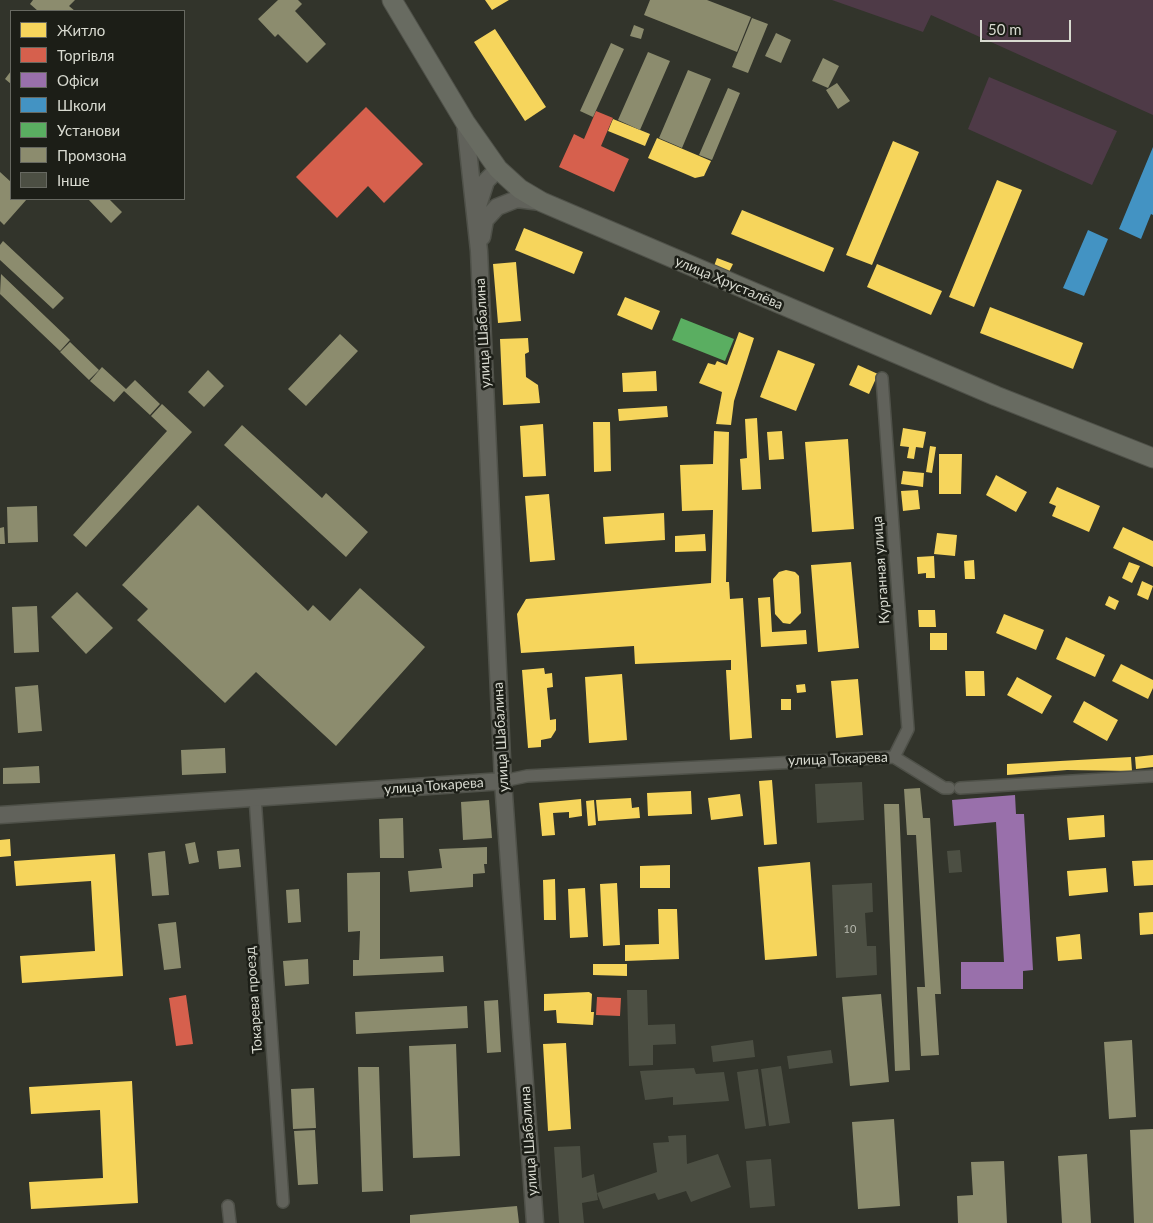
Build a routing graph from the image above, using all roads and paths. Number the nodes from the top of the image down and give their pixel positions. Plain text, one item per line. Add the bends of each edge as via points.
1 (392, 0) edge
2 (465, 122) junction
3 (498, 169) junction
4 (542, 202) junction
5 (476, 213) junction
6 (479, 251) junction
7 (882, 378) dead end
8 (1153, 458) edge
9 (894, 757) junction
10 (1153, 776) edge
11 (503, 781) junction
12 (255, 797) junction
13 (0, 815) edge
14 (283, 1202) dead end
15 (228, 1206) dead end
16 (230, 1223) edge
17 (535, 1223) edge

1 - 2 main road, улица Хрусталёва
2 - 3 main road, улица Хрусталёва
2 - 5 main road, улица Шабалина
3 - 4 main road, улица Хрусталёва via 520,189
3 - 5 main road, улица Шабалина via 486,181
4 - 6 main road, улица Шабалина via 517,199 497,206 485,220
4 - 8 main road, улица Хрусталёва via 996,396
5 - 6 main road, улица Шабалина
6 - 11 main road, улица Шабалина
7 - 9 street, Курганная улица via 908,729
9 - 10 street, улица Токарева via 944,788
9 - 11 street, улица Токарева via 527,776
11 - 12 main road, улица Токарева
11 - 17 main road, улица Шабалина
12 - 13 main road, улица Токарева
12 - 14 street, Токарева проезд
15 - 16 street

